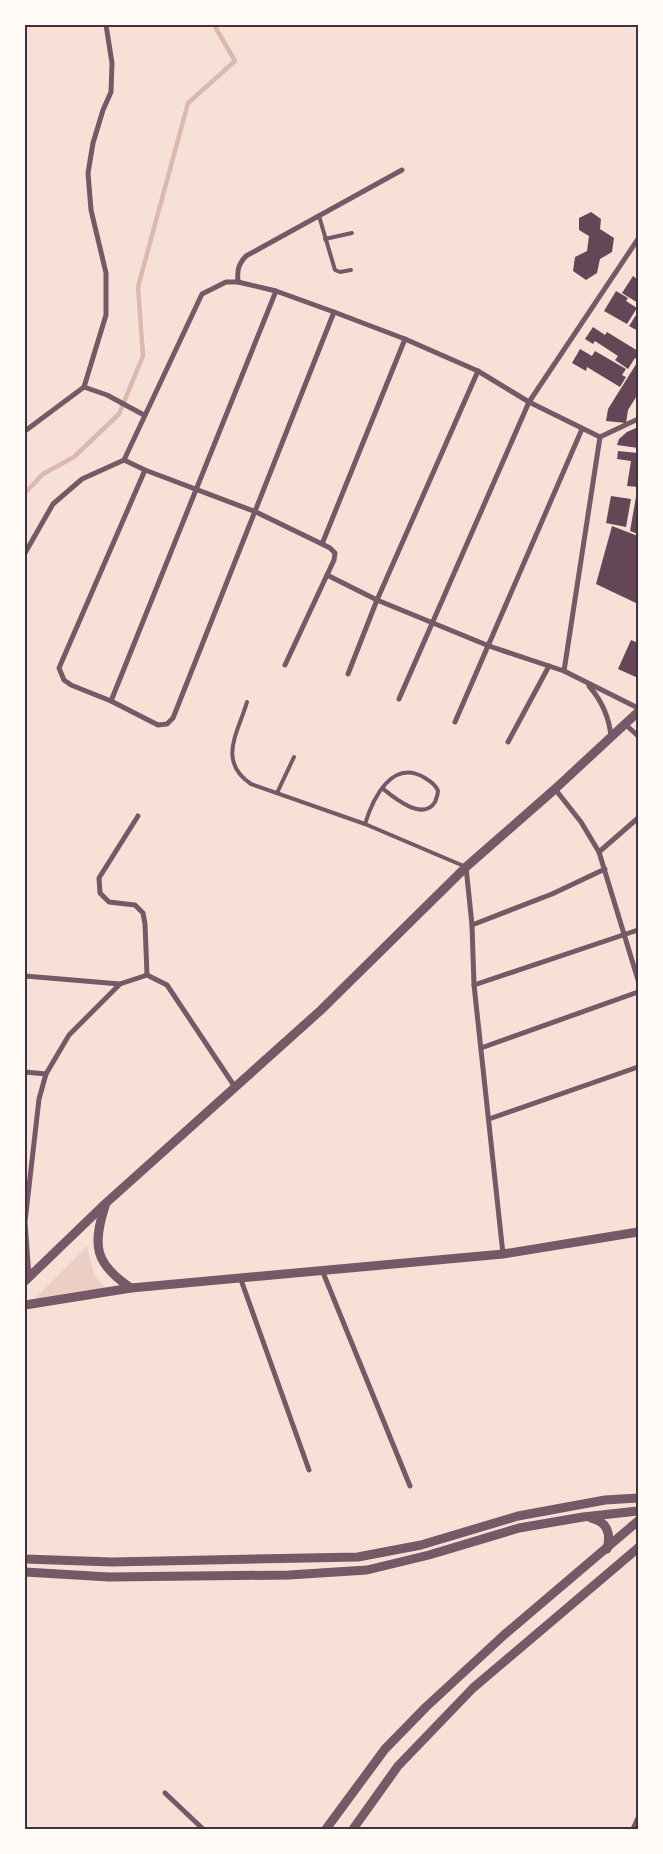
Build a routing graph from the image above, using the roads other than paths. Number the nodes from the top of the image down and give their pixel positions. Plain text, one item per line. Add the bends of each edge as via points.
1 (106, 25) edge
2 (402, 170) dead end
3 (319, 216) junction
4 (352, 233) dead end
5 (325, 239) junction
6 (638, 239) edge
7 (351, 270) dead end
8 (238, 282) junction
9 (276, 291) junction
10 (334, 312) junction
11 (405, 340) junction
12 (478, 371) junction
13 (84, 387) junction
14 (529, 402) junction
15 (144, 415) junction
16 (638, 419) edge
17 (582, 429) junction
18 (25, 431) edge
19 (600, 437) junction
20 (124, 460) junction
21 (145, 470) junction
22 (197, 490) junction
23 (256, 512) junction
24 (322, 544) junction
25 (25, 552) edge
26 (326, 575) junction
27 (377, 600) junction
28 (432, 623) junction
29 (489, 646) junction
30 (285, 665) dead end
31 (549, 666) junction
32 (564, 671) junction
33 (348, 674) dead end
34 (587, 684) junction
35 (399, 699) dead end
36 (111, 701) junction
37 (247, 702) dead end
38 (638, 708) edge
39 (638, 712) edge
40 (455, 722) dead end
41 (625, 724) junction
42 (638, 736) edge
43 (612, 737) junction
44 (508, 742) dead end
45 (294, 757) dead end
46 (382, 788) junction
47 (555, 789) junction
48 (277, 793) junction
49 (138, 816) dead end
50 (638, 818) edge
51 (365, 824) junction
52 (599, 852) junction
53 (466, 867) junction
54 (605, 869) junction
55 (472, 926) junction
56 (638, 930) edge
57 (623, 935) junction
58 (147, 975) junction
59 (25, 976) edge
60 (638, 980) edge
61 (120, 984) junction
62 (474, 985) junction
63 (638, 992) edge
64 (481, 1048) junction
65 (638, 1067) edge
66 (25, 1072) edge
67 (46, 1074) junction
68 (236, 1087) junction
69 (489, 1119) junction
70 (106, 1203) junction
71 (638, 1232) edge
72 (503, 1254) junction
73 (321, 1270) junction
74 (240, 1277) junction
75 (27, 1279) edge
76 (131, 1288) junction
77 (25, 1305) edge
78 (309, 1470) dead end
79 (410, 1486) dead end
80 (638, 1498) edge
81 (638, 1511) edge
82 (583, 1517) junction
83 (638, 1521) edge
84 (638, 1548) edge
85 (606, 1549) junction
86 (25, 1559) edge
87 (25, 1572) edge
88 (165, 1793) dead end
89 (638, 1818) edge
90 (203, 1829) edge
91 (326, 1829) edge
92 (353, 1829) edge
93 (633, 1829) edge

1 - 13 street via 112,63 111,92 93,143 88,173 92,210 106,273 106,315
2 - 3 street
3 - 5 lane
3 - 8 street via 246,256 239,264
4 - 5 lane
5 - 7 lane via 335,270
6 - 14 street
8 - 9 street
8 - 15 street via 226,282 202,294
9 - 10 street
9 - 22 street
10 - 11 street
10 - 23 street
11 - 12 street
11 - 24 street
12 - 14 street
12 - 27 street
13 - 15 street
13 - 18 street
14 - 17 street
14 - 28 street
15 - 20 street
16 - 19 street
17 - 19 street
17 - 29 street
19 - 32 street
20 - 21 street
20 - 25 street via 82,479 52,504
21 - 22 street
21 - 36 street via 59,668 64,680
22 - 23 street
22 - 36 street
23 - 24 street
23 - 36 street via 173,718 167,724 158,725
24 - 26 street via 335,553
26 - 27 street
26 - 30 street
27 - 28 street
27 - 33 street
28 - 29 street
28 - 35 street
29 - 31 street
29 - 40 street
31 - 32 street
31 - 44 street
32 - 34 street
34 - 38 street
34 - 43 street via 599,698 610,722
37 - 48 lane via 231,750 235,768 251,784
39 - 41 street
41 - 42 street
41 - 43 street
43 - 47 street
45 - 48 lane
46 - 46 lane via 405,772 419,774 433,783 438,792 432,806 422,810 401,803
46 - 51 lane
47 - 52 street
47 - 53 street
48 - 51 lane
49 - 58 street via 99,878 100,894 109,902 135,905 142,913
50 - 52 street
51 - 53 lane
52 - 54 street
53 - 55 street
53 - 68 street via 321,1010
54 - 55 street
54 - 57 street
55 - 62 street
56 - 57 street
57 - 60 street
57 - 62 street
58 - 61 street
58 - 68 street via 167,986
59 - 61 street
61 - 67 street via 69,1035
62 - 64 street
63 - 64 street
64 - 69 street
65 - 69 street
66 - 67 street
67 - 75 street via 39,1099 25,1222
68 - 70 street
69 - 72 street
70 - 75 street
70 - 76 street via 98,1228 98,1244 109,1272
71 - 72 street
72 - 73 street
73 - 74 street
73 - 79 street
74 - 76 street
74 - 78 street
76 - 77 street
80 - 86 street via 605,1500 518,1516 421,1545 358,1557 112,1562
81 - 82 street
82 - 85 street via 601,1521 608,1530 610,1538
82 - 87 street via 519,1528 367,1570 289,1575 110,1577
83 - 85 street
84 - 92 street via 473,1688 398,1766
85 - 91 street via 504,1635 412,1721 385,1748
88 - 90 street
89 - 93 street

